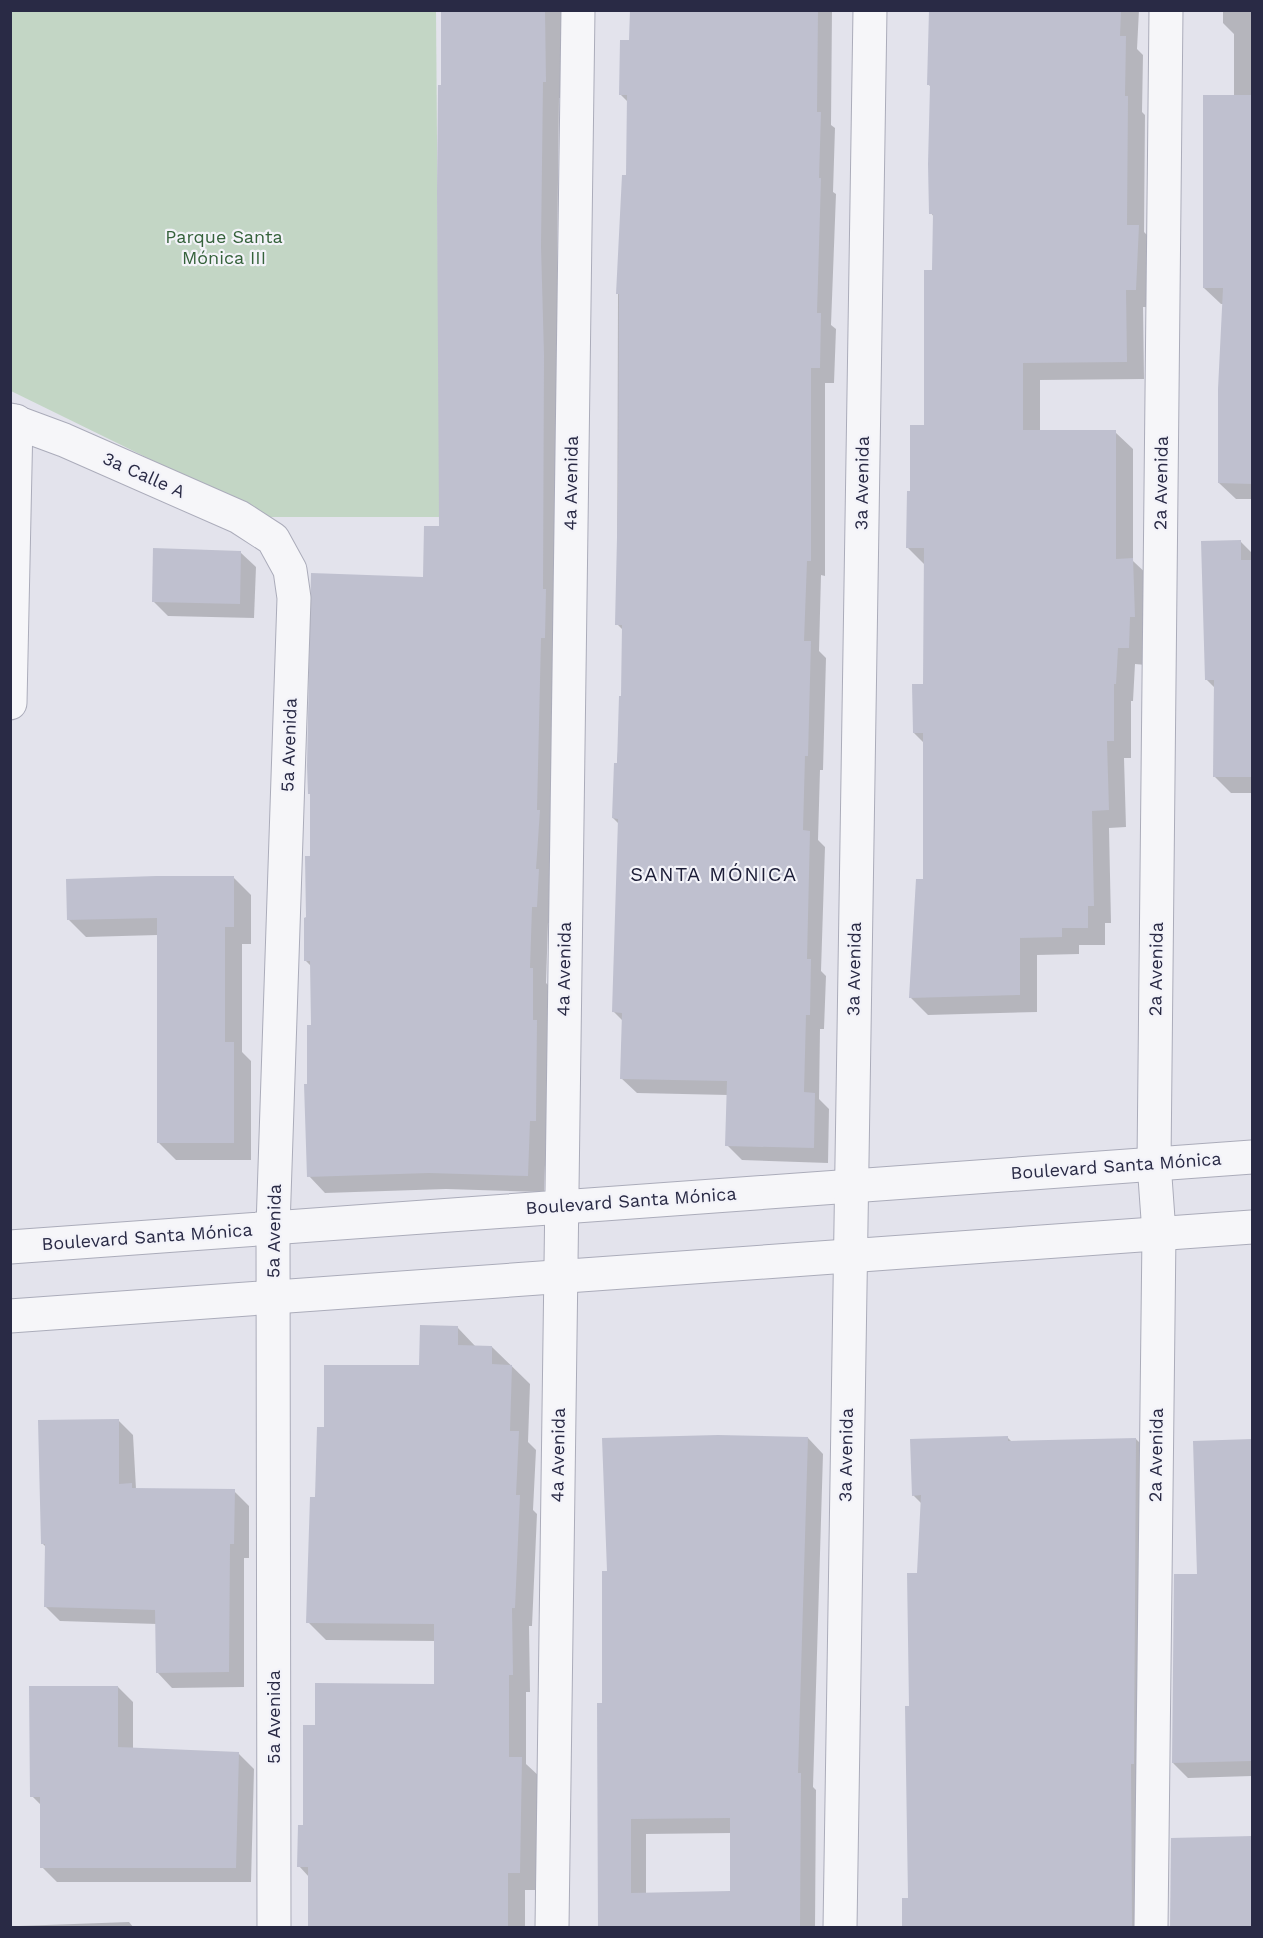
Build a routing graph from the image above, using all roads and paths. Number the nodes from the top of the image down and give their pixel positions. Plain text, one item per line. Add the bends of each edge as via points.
1 (578, 10) edge
2 (870, 10) edge
3 (1166, 10) edge
4 (13, 421) edge
5 (273, 539) joint
6 (10, 703) edge
7 (1252, 1157) edge
8 (1154, 1163) junction
9 (850, 1186) junction
10 (560, 1206) junction
11 (273, 1227) junction
12 (1252, 1227) edge
13 (1159, 1233) junction
14 (10, 1246) edge
15 (849, 1256) junction
16 (560, 1276) junction
17 (273, 1297) junction
18 (10, 1316) edge
19 (274, 1928) edge
20 (552, 1928) edge
21 (840, 1928) edge
22 (1151, 1928) edge

1 - 10 street, 4a Avenida
2 - 9 street, 3a Avenida
3 - 8 street, 2a Avenida
4 - 5 street, 3a Calle A via 239,517
4 - 6 street
5 - 11 street, 5a Avenida via 290,570 294,598
7 - 8 street, Boulevard Santa Mónica
8 - 9 street, Boulevard Santa Mónica
8 - 13 street, 2a Avenida
9 - 10 street, Boulevard Santa Mónica
9 - 15 street, 3a Avenida
10 - 11 street, Boulevard Santa Mónica
10 - 16 street, 4a Avenida
11 - 14 street, Boulevard Santa Mónica
11 - 17 street, 5a Avenida
12 - 13 street
13 - 15 street
13 - 22 street, 2a Avenida
15 - 16 street
15 - 21 street, 3a Avenida
16 - 17 street
16 - 20 street, 4a Avenida
17 - 18 street
17 - 19 street, 5a Avenida

